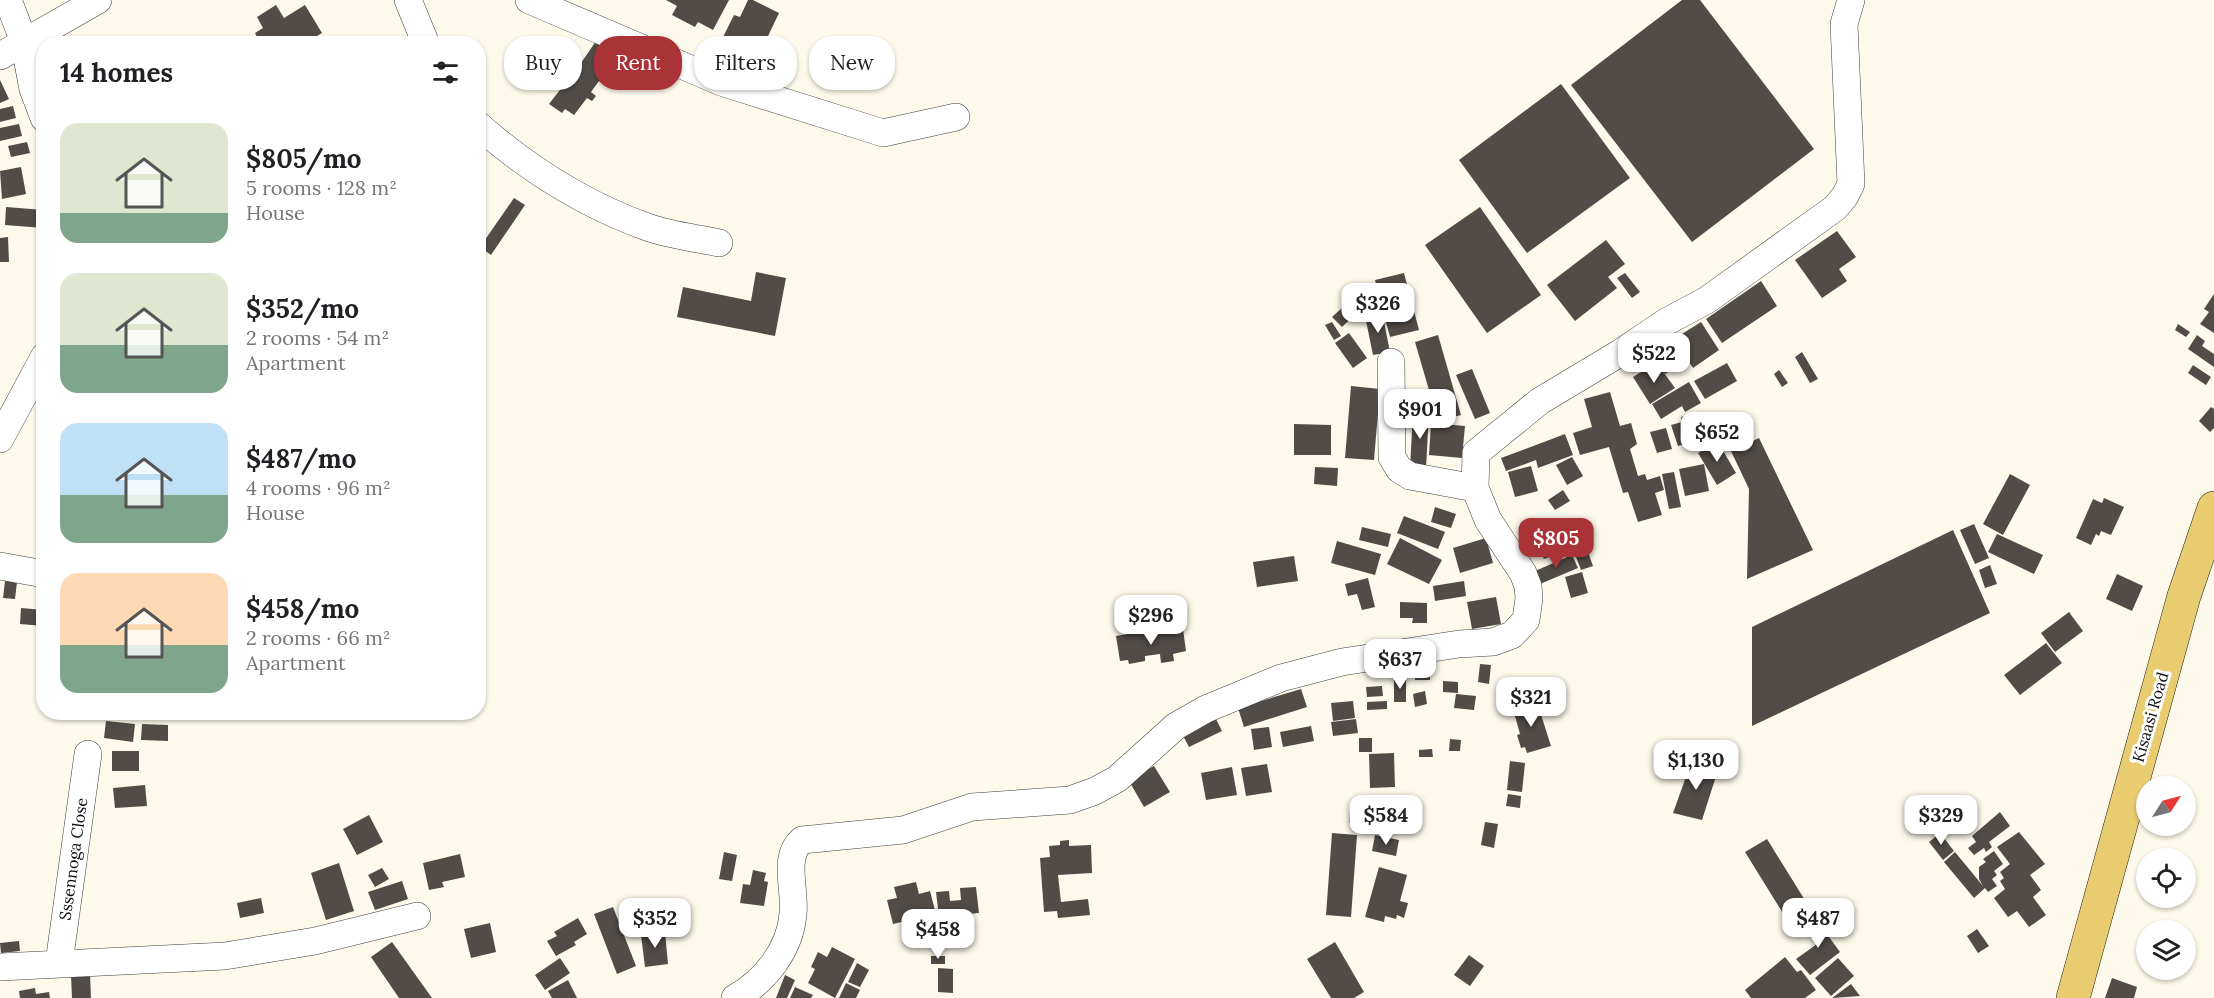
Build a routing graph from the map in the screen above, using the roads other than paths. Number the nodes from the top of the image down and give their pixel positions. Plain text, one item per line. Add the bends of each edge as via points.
1 (9, 0) edge
2 (98, 0) edge
3 (408, 0) edge
4 (529, 0) edge
5 (1851, 0) edge
6 (423, 36) edge
7 (24, 42) junction
8 (0, 56) edge
9 (36, 97) edge
10 (956, 117) dead end
11 (486, 132) edge
12 (719, 243) dead end
13 (1391, 362) dead end
14 (36, 372) edge
15 (0, 439) edge
16 (1475, 488) junction
17 (2214, 508) edge
18 (0, 566) edge
19 (36, 573) edge
20 (88, 754) dead end
21 (417, 916) dead end
22 (58, 963) junction
23 (0, 967) edge
24 (735, 998) edge
25 (2073, 998) edge

1 - 7 street
2 - 7 street
3 - 6 street
4 - 10 street via 721,81 883,133
5 - 16 street via 1844,24 1851,184 1845,196 1835,208 1707,300 1539,401 1476,453
7 - 8 street
7 - 9 street
11 - 12 street via 593,205 649,228
13 - 16 street via 1392,457 1399,469 1410,476
14 - 15 street
16 - 24 street via 1488,520 1528,586 1526,620 1512,635 1493,642 1342,662 1281,678 1176,726 1117,779 1070,800 972,807 903,831 802,840 791,856 794,915 787,940 767,974
17 - 25 main road, Kisaasi Road via 2184,597
18 - 19 street
20 - 22 street, Sssennoga Close
21 - 22 street via 315,941 225,956
22 - 23 street

